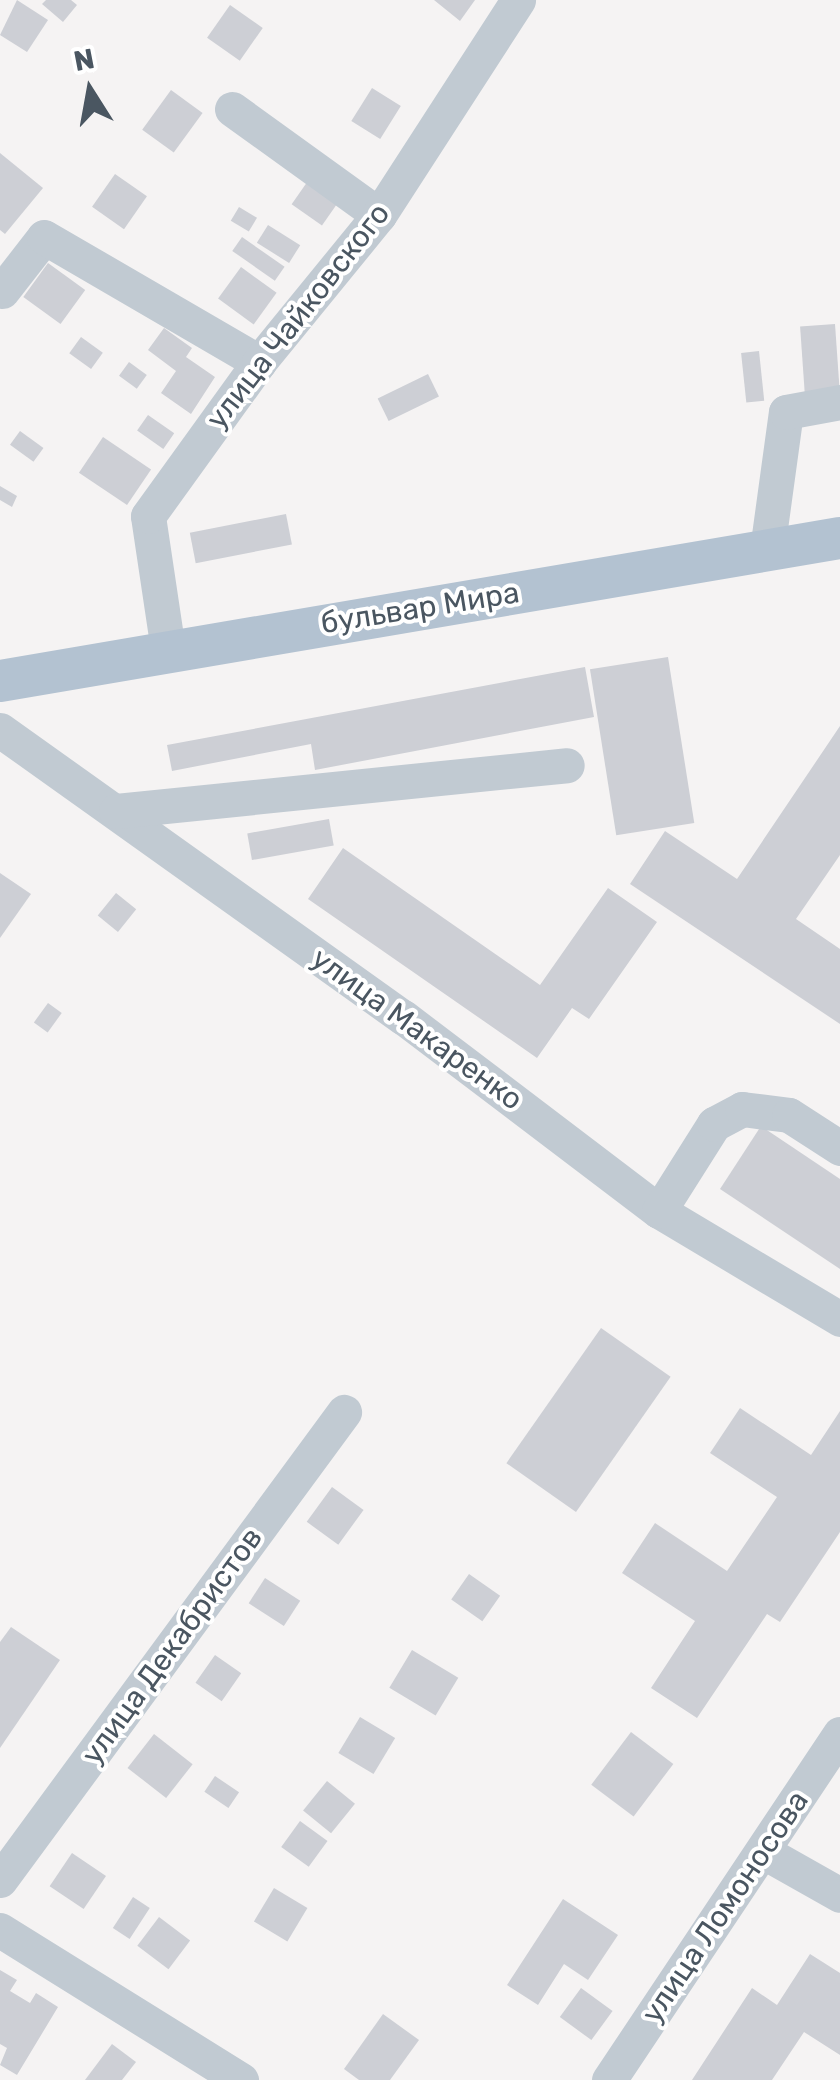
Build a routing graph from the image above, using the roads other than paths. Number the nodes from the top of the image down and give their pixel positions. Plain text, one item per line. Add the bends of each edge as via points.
1 (518, 0) edge
2 (232, 109) dead end
3 (379, 215) junction
4 (2, 291) dead end
5 (259, 362) junction
6 (840, 402) edge
7 (840, 538) edge
8 (767, 550) junction
9 (168, 650) junction
10 (0, 681) edge
11 (0, 730) edge
12 (567, 764) dead end
13 (116, 811) junction
14 (840, 1148) edge
15 (659, 1210) junction
16 (840, 1319) edge
17 (344, 1412) dead end
18 (840, 1734) edge
19 (764, 1852) junction
20 (0, 1880) edge
21 (840, 1895) edge
22 (0, 1930) edge
23 (242, 2080) edge
24 (608, 2080) edge

1 - 3 street, улица Чайковского
2 - 3 street
3 - 5 street, улица Чайковского
4 - 5 street via 44,237
5 - 9 street, улица Чайковского via 148,516
6 - 8 street via 786,412
7 - 8 main road, бульвар Мира
8 - 9 main road, бульвар Мира
9 - 10 main road, бульвар Мира
11 - 13 street, улица Макаренко
12 - 13 street
13 - 15 street, улица Макаренко
14 - 15 street via 788,1115 742,1109 714,1124
15 - 16 street, улица Макаренко
17 - 20 street, улица Декабристов
18 - 19 street, улица Ломоносова
19 - 21 street
19 - 24 street, улица Ломоносова
22 - 23 street

